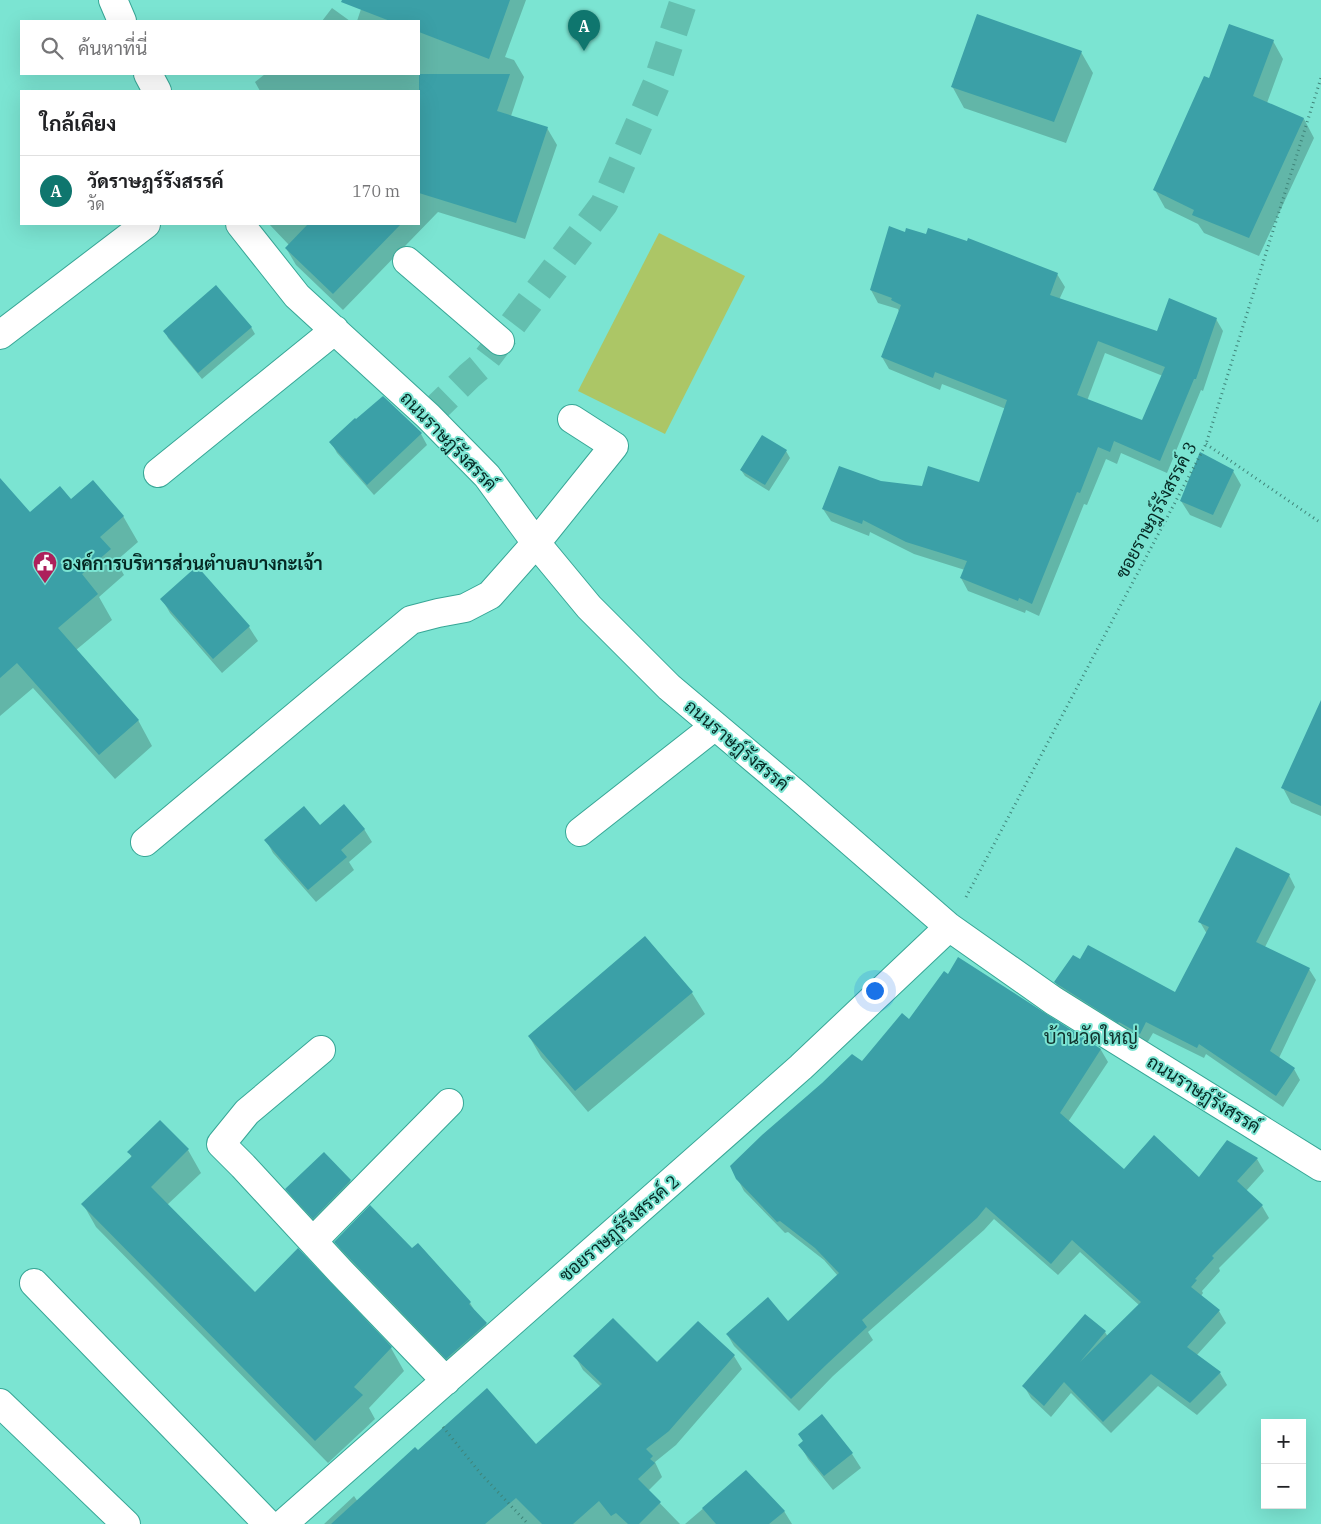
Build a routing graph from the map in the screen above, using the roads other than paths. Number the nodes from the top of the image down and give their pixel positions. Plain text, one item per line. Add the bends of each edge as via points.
1 (114, 0) edge
2 (122, 20) edge
3 (149, 75) edge
4 (156, 90) edge
5 (145, 225) edge
6 (241, 225) edge
7 (407, 261) dead end
8 (335, 330) junction
9 (0, 335) edge
10 (500, 341) dead end
11 (572, 419) dead end
12 (158, 473) dead end
13 (536, 543) junction
14 (715, 726) junction
15 (580, 832) dead end
16 (145, 842) dead end
17 (950, 927) junction
18 (320, 1050) dead end
19 (449, 1103) dead end
20 (1321, 1166) edge
21 (313, 1241) junction
22 (34, 1283) dead end
23 (446, 1381) junction
24 (0, 1403) edge
25 (126, 1524) edge
26 (268, 1524) edge
27 (283, 1524) edge

1 - 2 street
3 - 4 street
5 - 9 street
6 - 8 street, ถนนราษฎ์รังสรรค์ via 297,296
7 - 10 street
8 - 12 street
8 - 13 street, ถนนราษฎ์รังสรรค์ via 487,476
11 - 13 street via 614,446
13 - 14 street, ถนนราษฎ์รังสรรค์ via 589,607 668,688
13 - 16 street via 490,595 465,608 411,620
14 - 15 street
14 - 17 street, ถนนราษฎ์รังสรรค์
17 - 20 street, ถนนราษฎ์รังสรรค์ via 1054,1001
17 - 23 street, ซอยราษฎร์รังสรรค์ 2 via 801,1067
18 - 21 street via 248,1112 221,1144
19 - 21 street
21 - 23 street
22 - 26 street
23 - 27 street, ซอยราษฎร์รังสรรค์ 2
24 - 25 street

